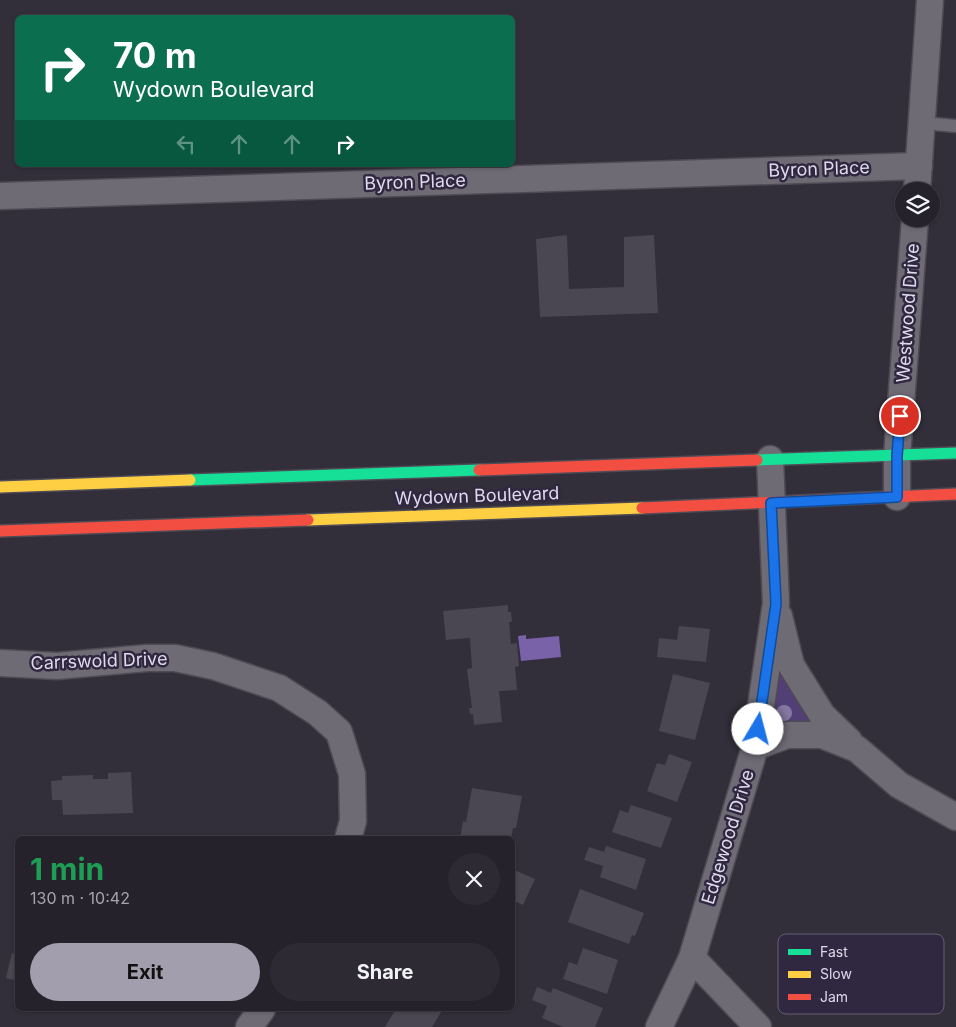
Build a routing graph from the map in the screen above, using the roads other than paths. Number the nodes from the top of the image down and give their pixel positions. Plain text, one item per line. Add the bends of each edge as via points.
1 (930, 0) edge
2 (923, 123) junction
3 (956, 126) edge
4 (918, 179) edge
5 (0, 196) edge
6 (914, 227) edge
7 (956, 453) edge
8 (897, 456) junction
9 (770, 459) junction
10 (0, 486) edge
11 (956, 494) edge
12 (897, 497) junction
13 (771, 503) junction
14 (0, 531) edge
15 (776, 604) junction
16 (0, 663) edge
17 (756, 747) junction
18 (857, 749) junction
19 (956, 817) edge
20 (349, 836) edge
21 (692, 958) junction
22 (261, 1011) edge
23 (249, 1027) edge
24 (659, 1027) edge
25 (758, 1027) edge

1 - 2 street
2 - 3 lane
2 - 4 street
4 - 5 street, Byron Place
6 - 8 street, Westwood Drive
7 - 8 street, Wydown Boulevard
8 - 9 street, Wydown Boulevard
8 - 12 street, Westwood Drive
9 - 10 street, Wydown Boulevard
9 - 13 street, Edgewood Drive
11 - 12 street, Wydown Boulevard
12 - 13 street, Wydown Boulevard
13 - 14 street, Wydown Boulevard
13 - 15 street, Edgewood Drive
15 - 17 street, Edgewood Drive
15 - 18 street via 791,665 822,715
16 - 20 street, Carrswold Drive via 58,666 175,658 213,666 279,688 318,713 339,732 352,774 353,821
17 - 18 street via 787,736 822,735
17 - 21 street, Edgewood Drive
18 - 19 street via 898,785
21 - 24 street, Edgewood Drive
21 - 25 street
22 - 23 street

